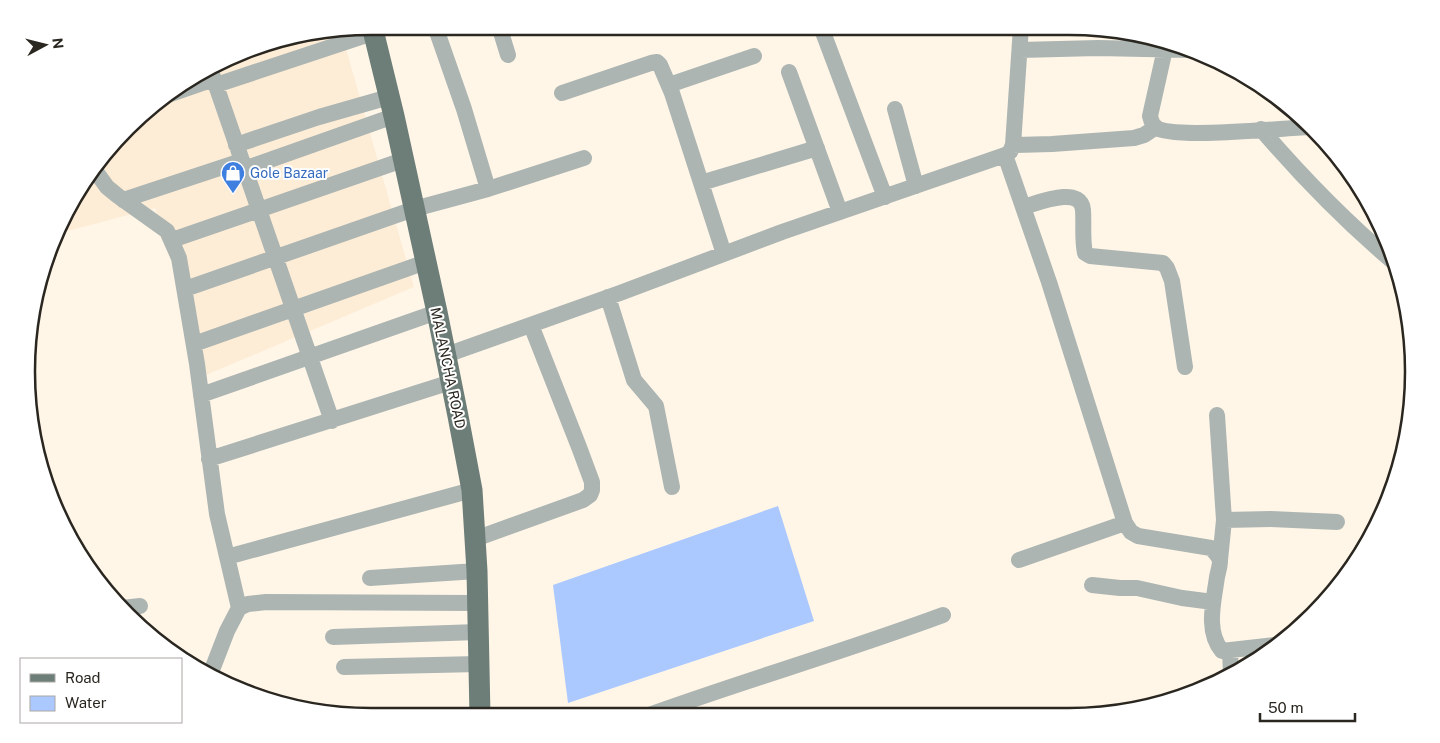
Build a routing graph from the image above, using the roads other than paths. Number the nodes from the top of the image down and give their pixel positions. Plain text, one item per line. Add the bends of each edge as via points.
1 (373, 35) edge
2 (438, 35) edge
3 (502, 35) edge
4 (824, 35) edge
5 (1021, 35) edge
6 (353, 36) edge
7 (1165, 49) joint
8 (1020, 50) junction
9 (508, 54) dead end
10 (754, 56) dead end
11 (789, 72) dead end
12 (214, 78) edge
13 (196, 85) edge
14 (669, 85) junction
15 (562, 93) dead end
16 (392, 107) junction
17 (895, 109) dead end
18 (1156, 127) junction
19 (1298, 127) edge
20 (1261, 129) junction
21 (236, 145) junction
22 (817, 148) junction
23 (1009, 150) junction
24 (584, 158) dead end
25 (403, 160) junction
26 (243, 165) junction
27 (99, 176) edge
28 (701, 183) junction
29 (916, 186) junction
30 (488, 189) junction
31 (885, 197) junction
32 (123, 200) junction
33 (1023, 207) junction
34 (414, 209) junction
35 (258, 210) junction
36 (840, 212) junction
37 (172, 240) junction
38 (724, 254) junction
39 (1384, 254) edge
40 (275, 258) junction
41 (426, 262) junction
42 (185, 289) junction
43 (608, 297) junction
44 (293, 310) junction
45 (437, 312) junction
46 (531, 325) junction
47 (194, 344) junction
48 (446, 355) junction
49 (310, 357) junction
50 (1185, 367) dead end
51 (451, 382) junction
52 (201, 395) junction
53 (1217, 415) dead end
54 (332, 421) junction
55 (209, 458) junction
56 (672, 487) dead end
57 (472, 490) junction
58 (1224, 520) junction
59 (1337, 522) dead end
60 (1126, 523) junction
61 (475, 539) junction
62 (227, 557) junction
63 (1019, 560) dead end
64 (1220, 560) junction
65 (477, 571) junction
66 (370, 578) dead end
67 (1092, 585) dead end
68 (1213, 602) junction
69 (477, 603) junction
70 (140, 606) dead end
71 (132, 607) edge
72 (943, 615) dead end
73 (233, 621) junction
74 (478, 632) junction
75 (333, 637) dead end
76 (1261, 647) edge
77 (1230, 651) junction
78 (479, 664) junction
79 (1231, 666) edge
80 (344, 667) dead end
81 (213, 668) edge
82 (480, 708) edge
83 (669, 708) edge

1 - 16 main road, MALANCHA ROAD
2 - 30 street
3 - 9 street
4 - 31 street
5 - 8 street
6 - 12 street
7 - 8 street
7 - 18 street via 1150,116
8 - 23 street
10 - 14 street
11 - 22 street
12 - 13 street
12 - 21 street
14 - 15 street via 657,62
14 - 28 street
16 - 21 street via 319,117
16 - 25 main road, MALANCHA ROAD
16 - 26 street
17 - 29 street
18 - 20 street via 1190,134
18 - 23 street via 1134,138
19 - 20 street
20 - 39 street via 1293,167
21 - 26 street
22 - 28 street
22 - 36 street
23 - 29 street
23 - 33 street
24 - 30 street
25 - 34 main road, MALANCHA ROAD
25 - 35 street
26 - 32 street
26 - 35 street
27 - 32 street
28 - 38 street
29 - 31 street
30 - 34 street
31 - 36 street
32 - 37 street via 167,231
33 - 50 street via 1058,197 1076,198 1083,210 1085,253 1163,263 1172,281
33 - 60 street
34 - 40 street
34 - 41 main road, MALANCHA ROAD
35 - 37 street
35 - 40 street
36 - 38 street
37 - 42 street
38 - 43 street
40 - 42 street
40 - 44 street
41 - 44 street
41 - 45 main road, MALANCHA ROAD
42 - 47 street
43 - 46 street
43 - 56 street via 634,380 656,406
44 - 47 street
44 - 49 street
45 - 48 main road, MALANCHA ROAD
45 - 49 street
46 - 48 street
46 - 61 street via 580,446 592,490 583,500
47 - 52 street
48 - 51 main road, MALANCHA ROAD
49 - 52 street
49 - 54 street
51 - 54 street
51 - 57 main road, MALANCHA ROAD
52 - 55 street
53 - 58 street
54 - 55 street
55 - 62 street
57 - 61 main road, MALANCHA ROAD
57 - 62 street
58 - 59 street
58 - 64 street
60 - 63 street
60 - 64 street via 1138,536 1211,548
61 - 65 main road, MALANCHA ROAD
62 - 73 street
64 - 68 street
65 - 66 street
65 - 69 main road, MALANCHA ROAD
67 - 68 street via 1137,588
68 - 77 street via 1212,621 1217,645
69 - 73 street via 266,602 248,604
69 - 74 main road, MALANCHA ROAD
70 - 71 street
72 - 83 street
73 - 81 street
74 - 75 street
74 - 78 main road, MALANCHA ROAD
76 - 77 street
77 - 79 street
78 - 80 street
78 - 82 main road, MALANCHA ROAD

